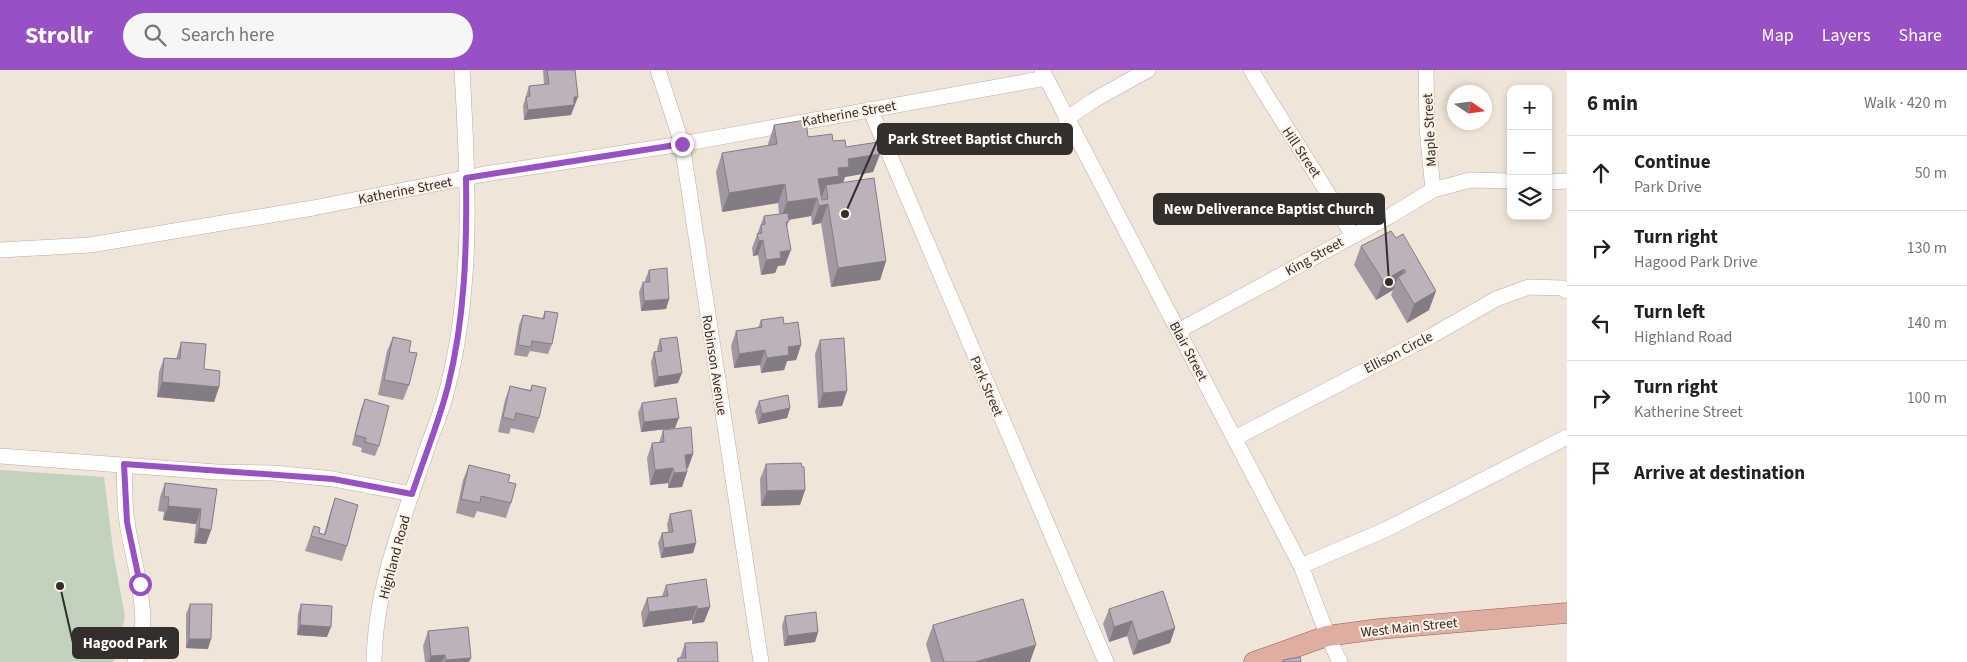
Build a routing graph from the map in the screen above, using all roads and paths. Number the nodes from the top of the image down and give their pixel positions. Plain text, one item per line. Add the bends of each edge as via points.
1 (462, 70) edge
2 (658, 70) edge
3 (1148, 70) edge
4 (1251, 70) edge
5 (1426, 70) edge
6 (1044, 74) edge
7 (870, 109) junction
8 (1066, 119) junction
9 (682, 144) junction
10 (466, 178) junction
11 (1507, 181) edge
12 (1567, 181) edge
13 (1552, 182) edge
14 (1432, 190) junction
15 (1352, 235) junction
16 (0, 250) edge
17 (1567, 291) edge
18 (1178, 331) junction
19 (1567, 437) edge
20 (1235, 438) junction
21 (0, 456) edge
22 (124, 464) junction
23 (412, 494) junction
24 (1301, 566) junction
25 (1567, 613) edge
26 (1327, 636) junction
27 (135, 662) edge
28 (374, 662) edge
29 (761, 662) edge
30 (1106, 662) edge
31 (1254, 662) edge
32 (1340, 662) edge

1 - 10 street, Highland Road
2 - 9 street, Robinson Avenue
3 - 8 street
4 - 15 street, Hill Street via 1298,148 1314,168
5 - 14 street, Maple Street
6 - 7 street, Katherine Street
6 - 8 street, Blair Street
7 - 9 street, Katherine Street
7 - 30 street, Park Street
8 - 18 street, Blair Street
9 - 10 street, Katherine Street
9 - 29 street, Robinson Avenue
10 - 16 street, Katherine Street via 313,208 90,245
10 - 23 street, Highland Road via 465,280 458,342 448,388
11 - 14 street, King Street via 1470,180
12 - 13 street
14 - 15 street, King Street
15 - 18 street, King Street
17 - 20 street, Ellison Circle via 1529,286 1496,299
18 - 20 street, Blair Street
19 - 24 street via 1387,529
20 - 24 street, Blair Street
21 - 22 street
22 - 23 street via 333,479
22 - 27 street via 127,522 142,620
23 - 28 street, Highland Road via 382,597
24 - 26 street, Blair Street
25 - 26 main road, West Main Street
26 - 31 main road, West Main Street
26 - 32 street, Blair Street

